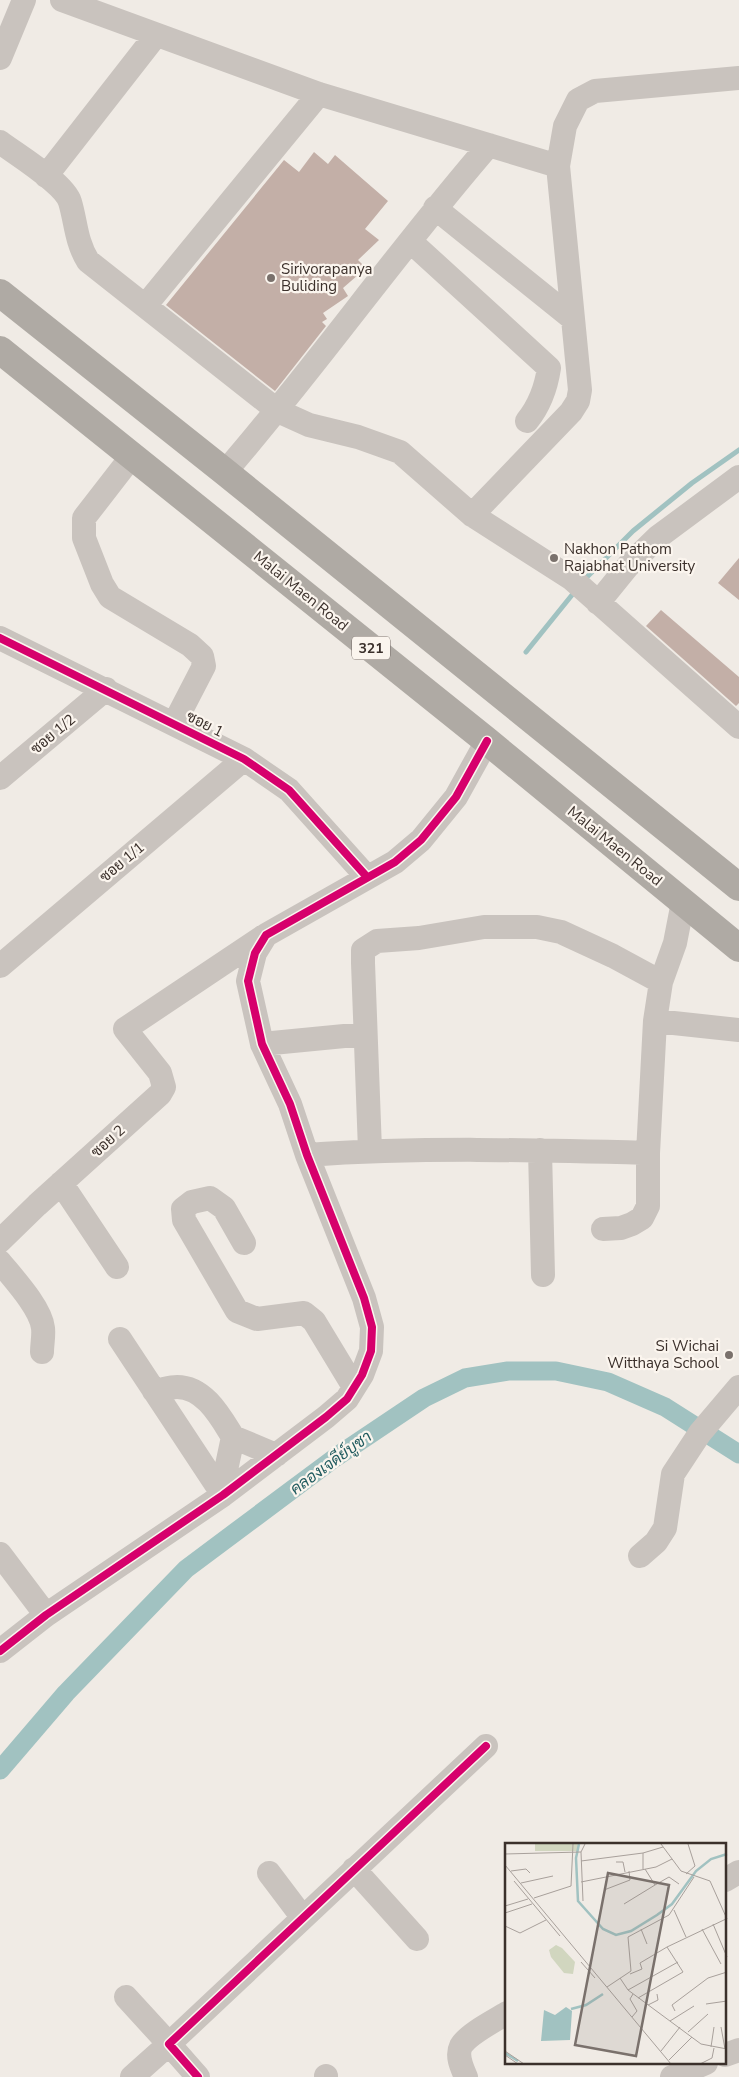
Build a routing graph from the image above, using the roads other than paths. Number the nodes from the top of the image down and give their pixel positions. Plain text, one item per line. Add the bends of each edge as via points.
1 (24, 0) edge
2 (62, 0) edge
3 (156, 35) junction
4 (0, 58) edge
5 (739, 78) edge
6 (319, 94) junction
7 (0, 142) edge
8 (489, 145) junction
9 (558, 166) junction
10 (46, 176) junction
11 (435, 208) junction
12 (410, 241) junction
13 (0, 293) edge
14 (145, 306) junction
15 (573, 319) junction
16 (0, 350) edge
17 (278, 411) junction
18 (527, 421) dead end
19 (132, 456) junction
20 (226, 472) junction
21 (739, 477) edge
22 (472, 515) junction
23 (595, 600) junction
24 (0, 638) edge
25 (106, 689) junction
26 (174, 724) junction
27 (739, 727) edge
28 (487, 741) junction
29 (244, 759) junction
30 (0, 778) edge
31 (367, 877) junction
32 (739, 887) edge
33 (683, 902) junction
34 (266, 935) junction
35 (739, 948) edge
36 (0, 966) edge
37 (661, 982) junction
38 (655, 1020) junction
39 (739, 1030) edge
40 (366, 1034) junction
41 (262, 1044) junction
42 (370, 1150) junction
43 (540, 1150) junction
44 (648, 1153) junction
45 (307, 1155) junction
46 (61, 1183) junction
47 (603, 1229) dead end
48 (0, 1241) edge
49 (244, 1243) dead end
50 (0, 1262) edge
51 (117, 1267) dead end
52 (543, 1275) dead end
53 (120, 1339) dead end
54 (42, 1352) dead end
55 (354, 1387) junction
56 (739, 1387) edge
57 (154, 1391) junction
58 (233, 1437) junction
59 (276, 1455) junction
60 (221, 1491) junction
61 (0, 1554) edge
62 (640, 1556) dead end
63 (46, 1615) junction
64 (0, 1651) edge
65 (486, 1746) dead end
66 (354, 1869) junction
67 (739, 1872) edge
68 (269, 1873) dead end
69 (726, 1879) edge
70 (304, 1918) junction
71 (417, 1939) dead end
72 (126, 1997) dead end
73 (505, 2014) edge
74 (169, 2044) junction
75 (739, 2050) edge
76 (726, 2055) edge
77 (704, 2064) edge
78 (132, 2077) edge
79 (198, 2077) edge
80 (466, 2077) edge
81 (672, 2077) edge

1 - 4 street
2 - 3 street
3 - 6 street
3 - 10 street
5 - 9 street via 595,91 578,100 565,126
6 - 8 street
6 - 14 street
7 - 10 street
8 - 9 street
8 - 11 street
9 - 15 street
10 - 14 street via 63,188 70,200 80,248 88,261
11 - 12 street
11 - 15 street
12 - 17 street
12 - 18 street via 549,368 537,409
13 - 20 highway
14 - 17 street
15 - 22 street via 580,390 578,401
16 - 19 highway, Malai Maen Road / 321
17 - 20 street
17 - 22 street via 309,425 400,452
19 - 26 street via 84,518 84,538 110,597 190,645 202,656 204,666
19 - 28 highway, Malai Maen Road / 321
20 - 32 highway
21 - 23 street via 658,537
22 - 23 street via 572,580
23 - 27 street
24 - 25 street, ซอย 1
25 - 26 street, ซอย 1
25 - 30 street, ซอย 1/2
26 - 29 street, ซอย 1
28 - 31 street via 456,797 421,840 395,862
28 - 33 highway, Malai Maen Road / 321
29 - 31 street, ซอย 1 via 288,790
29 - 36 street, ซอย 1/1
31 - 34 street
33 - 35 highway, Malai Maen Road / 321
33 - 37 street via 675,943
34 - 41 street via 255,953 248,981
34 - 46 street, ซอย 2 via 125,1029 160,1073 164,1087
37 - 38 street
37 - 40 street via 561,932 537,927 484,927 377,941 363,950
38 - 39 street
38 - 44 street
40 - 41 street
40 - 42 street
41 - 45 street via 290,1104
42 - 43 street
42 - 45 street
43 - 44 street
43 - 52 street
44 - 47 street via 648,1206 642,1218 621,1228
45 - 55 street via 364,1298 372,1327 371,1351
46 - 48 street, ซอย 2
46 - 51 street
49 - 55 street via 224,1208 210,1198 192,1202 183,1209 184,1220 237,1311 257,1319 304,1313 314,1321
50 - 54 street via 22,1289 43,1327
53 - 57 street
55 - 59 street via 347,1399
56 - 62 street via 700,1434 673,1474 665,1528 656,1542
57 - 58 street via 179,1387 197,1393 216,1410
57 - 60 street
58 - 59 street
58 - 60 street
59 - 60 street
60 - 63 street
61 - 63 street
63 - 64 street
65 - 66 street
66 - 70 street
66 - 71 street
67 - 69 street
68 - 70 street
70 - 74 street
72 - 74 street
73 - 80 street via 461,2046 459,2057
74 - 78 street
74 - 79 street
75 - 76 street
77 - 81 street

